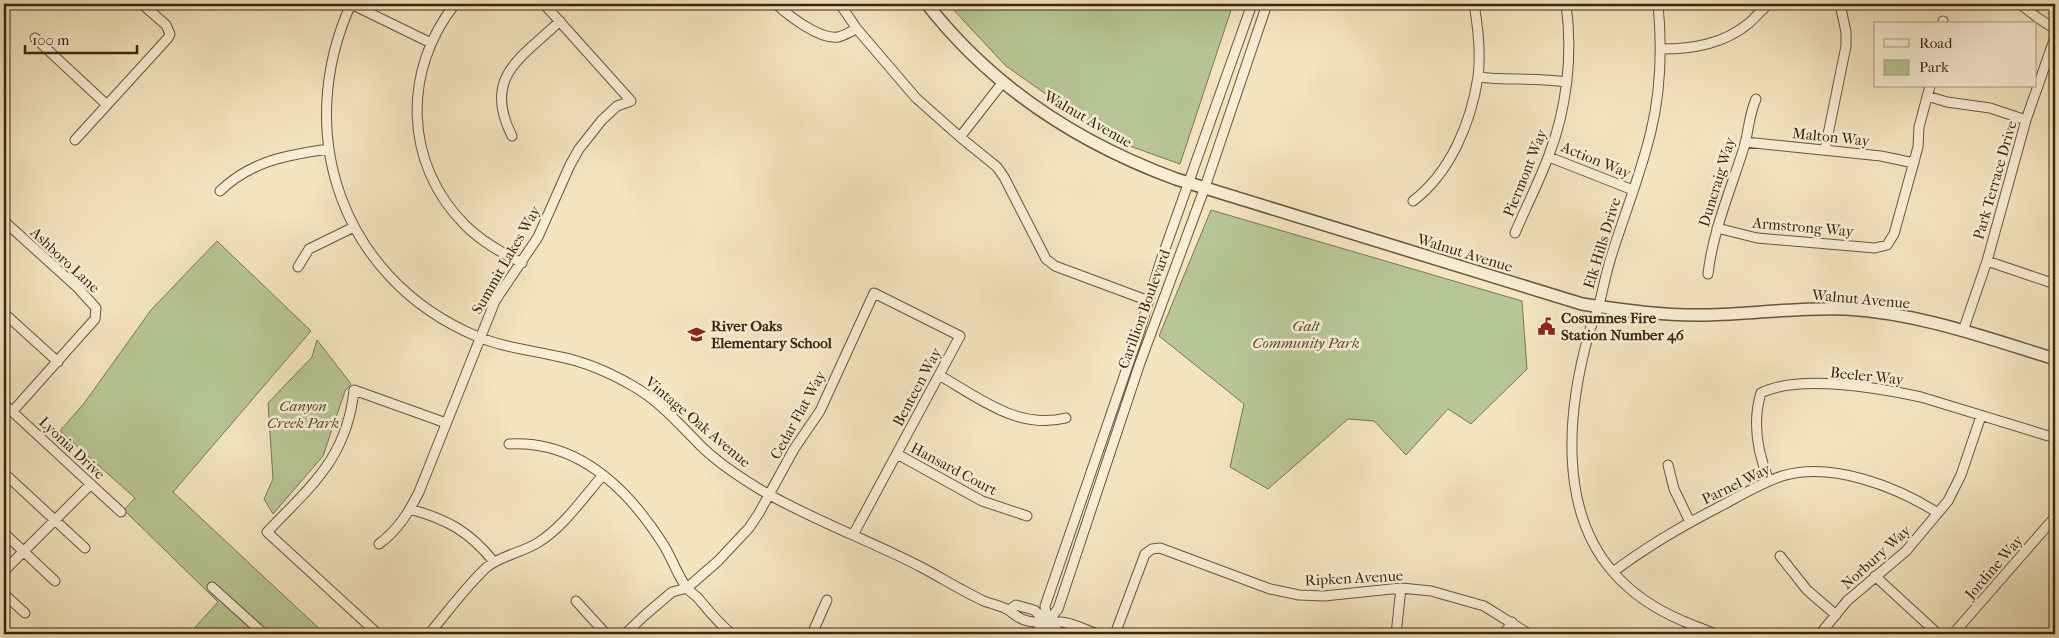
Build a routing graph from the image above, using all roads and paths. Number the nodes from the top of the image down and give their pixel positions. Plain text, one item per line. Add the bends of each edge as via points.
1 (142, 4) edge
2 (351, 4) edge
3 (455, 4) edge
4 (544, 4) edge
5 (776, 4) edge
6 (840, 4) edge
7 (927, 4) edge
8 (1252, 4) edge
9 (1267, 4) edge
10 (1474, 4) edge
11 (1566, 4) edge
12 (1658, 4) edge
13 (1769, 4) edge
14 (1840, 4) edge
15 (2020, 4) edge
16 (560, 21) junction
17 (2055, 28) edge
18 (856, 29) junction
19 (2055, 36) edge
20 (35, 38) dead end
21 (431, 43) junction
22 (1661, 49) junction
23 (1478, 77) junction
24 (1003, 82) junction
25 (1566, 82) junction
26 (1929, 88) edge
27 (1927, 96) junction
28 (1756, 99) dead end
29 (107, 105) junction
30 (2026, 120) junction
31 (512, 136) dead end
32 (960, 137) junction
33 (75, 140) dead end
34 (1745, 142) junction
35 (328, 149) junction
36 (1826, 149) junction
37 (1549, 156) junction
38 (1914, 163) junction
39 (1188, 182) junction
40 (1205, 187) junction
41 (1633, 190) junction
42 (220, 191) dead end
43 (1413, 201) dead end
44 (4, 221) edge
45 (354, 227) junction
46 (1717, 228) junction
47 (1515, 233) dead end
48 (1987, 261) junction
49 (522, 263) junction
50 (298, 267) dead end
51 (1708, 274) dead end
52 (2055, 284) edge
53 (874, 293) joint
54 (1149, 301) junction
55 (1598, 306) junction
56 (4, 313) edge
57 (1963, 331) junction
58 (479, 337) junction
59 (2055, 359) edge
60 (58, 362) junction
61 (939, 375) junction
62 (4, 404) edge
63 (12, 412) junction
64 (1981, 416) junction
65 (1066, 418) dead end
66 (446, 422) junction
67 (2055, 438) edge
68 (509, 444) dead end
69 (897, 454) junction
70 (1668, 465) dead end
71 (602, 475) junction
72 (6, 478) edge
73 (1769, 481) junction
74 (91, 484) junction
75 (770, 494) junction
76 (410, 509) junction
77 (121, 512) dead end
78 (1938, 513) junction
79 (1027, 516) dead end
80 (2055, 517) edge
81 (56, 521) junction
82 (1690, 522) junction
83 (4, 533) edge
84 (854, 534) junction
85 (379, 544) dead end
86 (85, 548) dead end
87 (24, 552) junction
88 (1780, 556) dead end
89 (494, 562) junction
90 (4, 572) edge
91 (1613, 572) junction
92 (1875, 576) junction
93 (55, 581) dead end
94 (212, 587) dead end
95 (687, 588) junction
96 (1401, 588) junction
97 (4, 594) edge
98 (827, 600) dead end
99 (576, 601) dead end
100 (25, 613) dead end
101 (1836, 615) junction
102 (1048, 622) junction
103 (1512, 622) junction
104 (264, 634) edge
105 (378, 634) edge
106 (429, 634) edge
107 (606, 634) edge
108 (626, 634) edge
109 (732, 634) edge
110 (812, 634) edge
111 (1036, 634) edge
112 (1047, 634) edge
113 (1064, 634) edge
114 (1098, 634) edge
115 (1114, 634) edge
116 (1396, 634) edge
117 (1504, 634) edge
118 (1529, 634) edge
119 (1715, 634) edge
120 (1820, 634) edge
121 (1938, 634) edge
122 (1953, 634) edge

1 - 29 street via 166,25 170,34
2 - 21 street
2 - 35 street, Vintage Oak Avenue via 335,43 329,70 325,105
3 - 21 street
4 - 16 street
5 - 18 street via 820,34 838,37
6 - 18 street
7 - 24 street, Walnut Avenue via 962,44
8 - 39 street, Carillion Boulevard
9 - 40 street, Carillion Boulevard
10 - 23 street via 1479,38
11 - 25 street, Piermont Way via 1569,50
12 - 22 street, Elk Hills Drive
13 - 22 street via 1749,23 1724,39 1696,48
14 - 36 street via 1846,46
15 - 17 street
16 - 31 street via 516,62 504,80 501,108
16 - 49 street, Summit Lakes Way via 631,101 617,106 579,149 547,220
18 - 32 street via 916,98
19 - 30 street, Park Terrace Drive
20 - 29 street
21 - 49 street via 420,75 416,106 420,140 430,176 466,227
22 - 41 street, Elk Hills Drive via 1652,129
23 - 25 street via 1543,78
23 - 43 street via 1453,153 1429,186
24 - 32 street
24 - 39 street, Walnut Avenue via 1089,140 1132,161
25 - 37 street, Piermont Way via 1558,131
26 - 27 street
27 - 30 street via 1990,108
27 - 38 street
28 - 34 street, Duncraig Way
29 - 33 street
30 - 48 street, Park Terrace Drive
32 - 54 street via 997,166 1046,260
34 - 36 street, Malton Way
34 - 46 street, Duncraig Way
35 - 42 street via 262,162
35 - 45 street, Vintage Oak Avenue via 338,188
36 - 38 street, Malton Way
37 - 41 street, Action Way
37 - 47 street, Piermont Way
38 - 46 street, Armstrong Way via 1894,234 1887,245 1875,248 1757,238
39 - 40 street, Walnut Avenue
39 - 54 street, Carillion Boulevard
40 - 55 street, Walnut Avenue via 1552,296
40 - 102 street, Carillion Boulevard via 1140,362 1058,609
41 - 55 street, Elk Hills Drive
44 - 60 street, Ashboro Lane via 96,308 95,319
45 - 50 street via 309,250
45 - 58 street, Vintage Oak Avenue via 378,262 407,293 440,318
46 - 51 street, Duncraig Way
48 - 52 street
48 - 57 street, Park Terrace Drive
49 - 58 street, Summit Lakes Way via 495,301
53 - 61 street, Benteen Way via 960,336
53 - 75 street, Cedar Flat Way via 820,410
54 - 102 street, Carillion Boulevard via 1045,606
55 - 57 street, Walnut Avenue via 1661,314 1706,315 1800,309 1847,310 1926,320
55 - 91 street, Elk Hills Drive via 1579,374 1573,462 1575,488 1586,527
56 - 60 street
57 - 59 street, Walnut Avenue
58 - 66 street, Summit Lakes Way
58 - 75 street, Vintage Oak Avenue via 579,362 613,375 665,408 716,459
60 - 63 street, Ashboro Lane
61 - 65 street via 1014,416 1043,421
61 - 69 street, Benteen Way
62 - 63 street, Lyonia Drive
63 - 74 street, Lyonia Drive
64 - 67 street, Beeler Way
64 - 73 street, Beeler Way via 1921,397 1879,389 1826,384 1769,389 1761,393 1757,416 1760,458
64 - 78 street, Norbury Way via 1955,490
66 - 76 street, Summit Lakes Way
66 - 105 street via 354,390 348,424 336,454 317,480 267,532
68 - 71 street via 534,444 558,449 581,459
69 - 79 street, Hansard Court via 982,501
69 - 84 street, Benteen Way
70 - 82 street via 1677,497
71 - 89 street via 548,536
71 - 95 street via 626,495 646,519
72 - 81 street
73 - 78 street, Parnel Way via 1801,473 1841,474 1893,488
73 - 82 street, Parnel Way
74 - 77 street, Lyonia Drive
74 - 81 street
75 - 84 street, Vintage Oak Avenue
75 - 95 street, Cedar Flat Way via 739,540
76 - 85 street, Summit Lakes Way via 395,530
76 - 89 street via 458,527
78 - 92 street, Norbury Way via 1906,551
80 - 122 street, Jordine Way
81 - 86 street
81 - 87 street
82 - 91 street, Parnel Way via 1645,548
83 - 87 street
84 - 102 street, Vintage Oak Avenue via 986,602 1009,610 1016,605 1034,610
87 - 90 street
87 - 93 street
88 - 101 street via 1807,590
89 - 106 street
91 - 119 street, Elk Hills Drive via 1664,613
92 - 101 street, Norbury Way
92 - 121 street
94 - 104 street
95 - 108 street, Cedar Flat Way via 672,592
95 - 109 street
96 - 103 street, Ripken Avenue via 1460,598 1484,606
96 - 115 street, Ripken Avenue via 1324,596 1299,595 1270,589 1160,548 1152,549 1145,554
96 - 116 street
97 - 100 street
98 - 110 street
99 - 107 street
101 - 120 street, Norbury Way
102 - 111 street, Carillion Boulevard
102 - 112 street, Carillion Boulevard
102 - 113 street
102 - 114 street via 1063,622
103 - 117 street
103 - 118 street, Ripken Avenue

